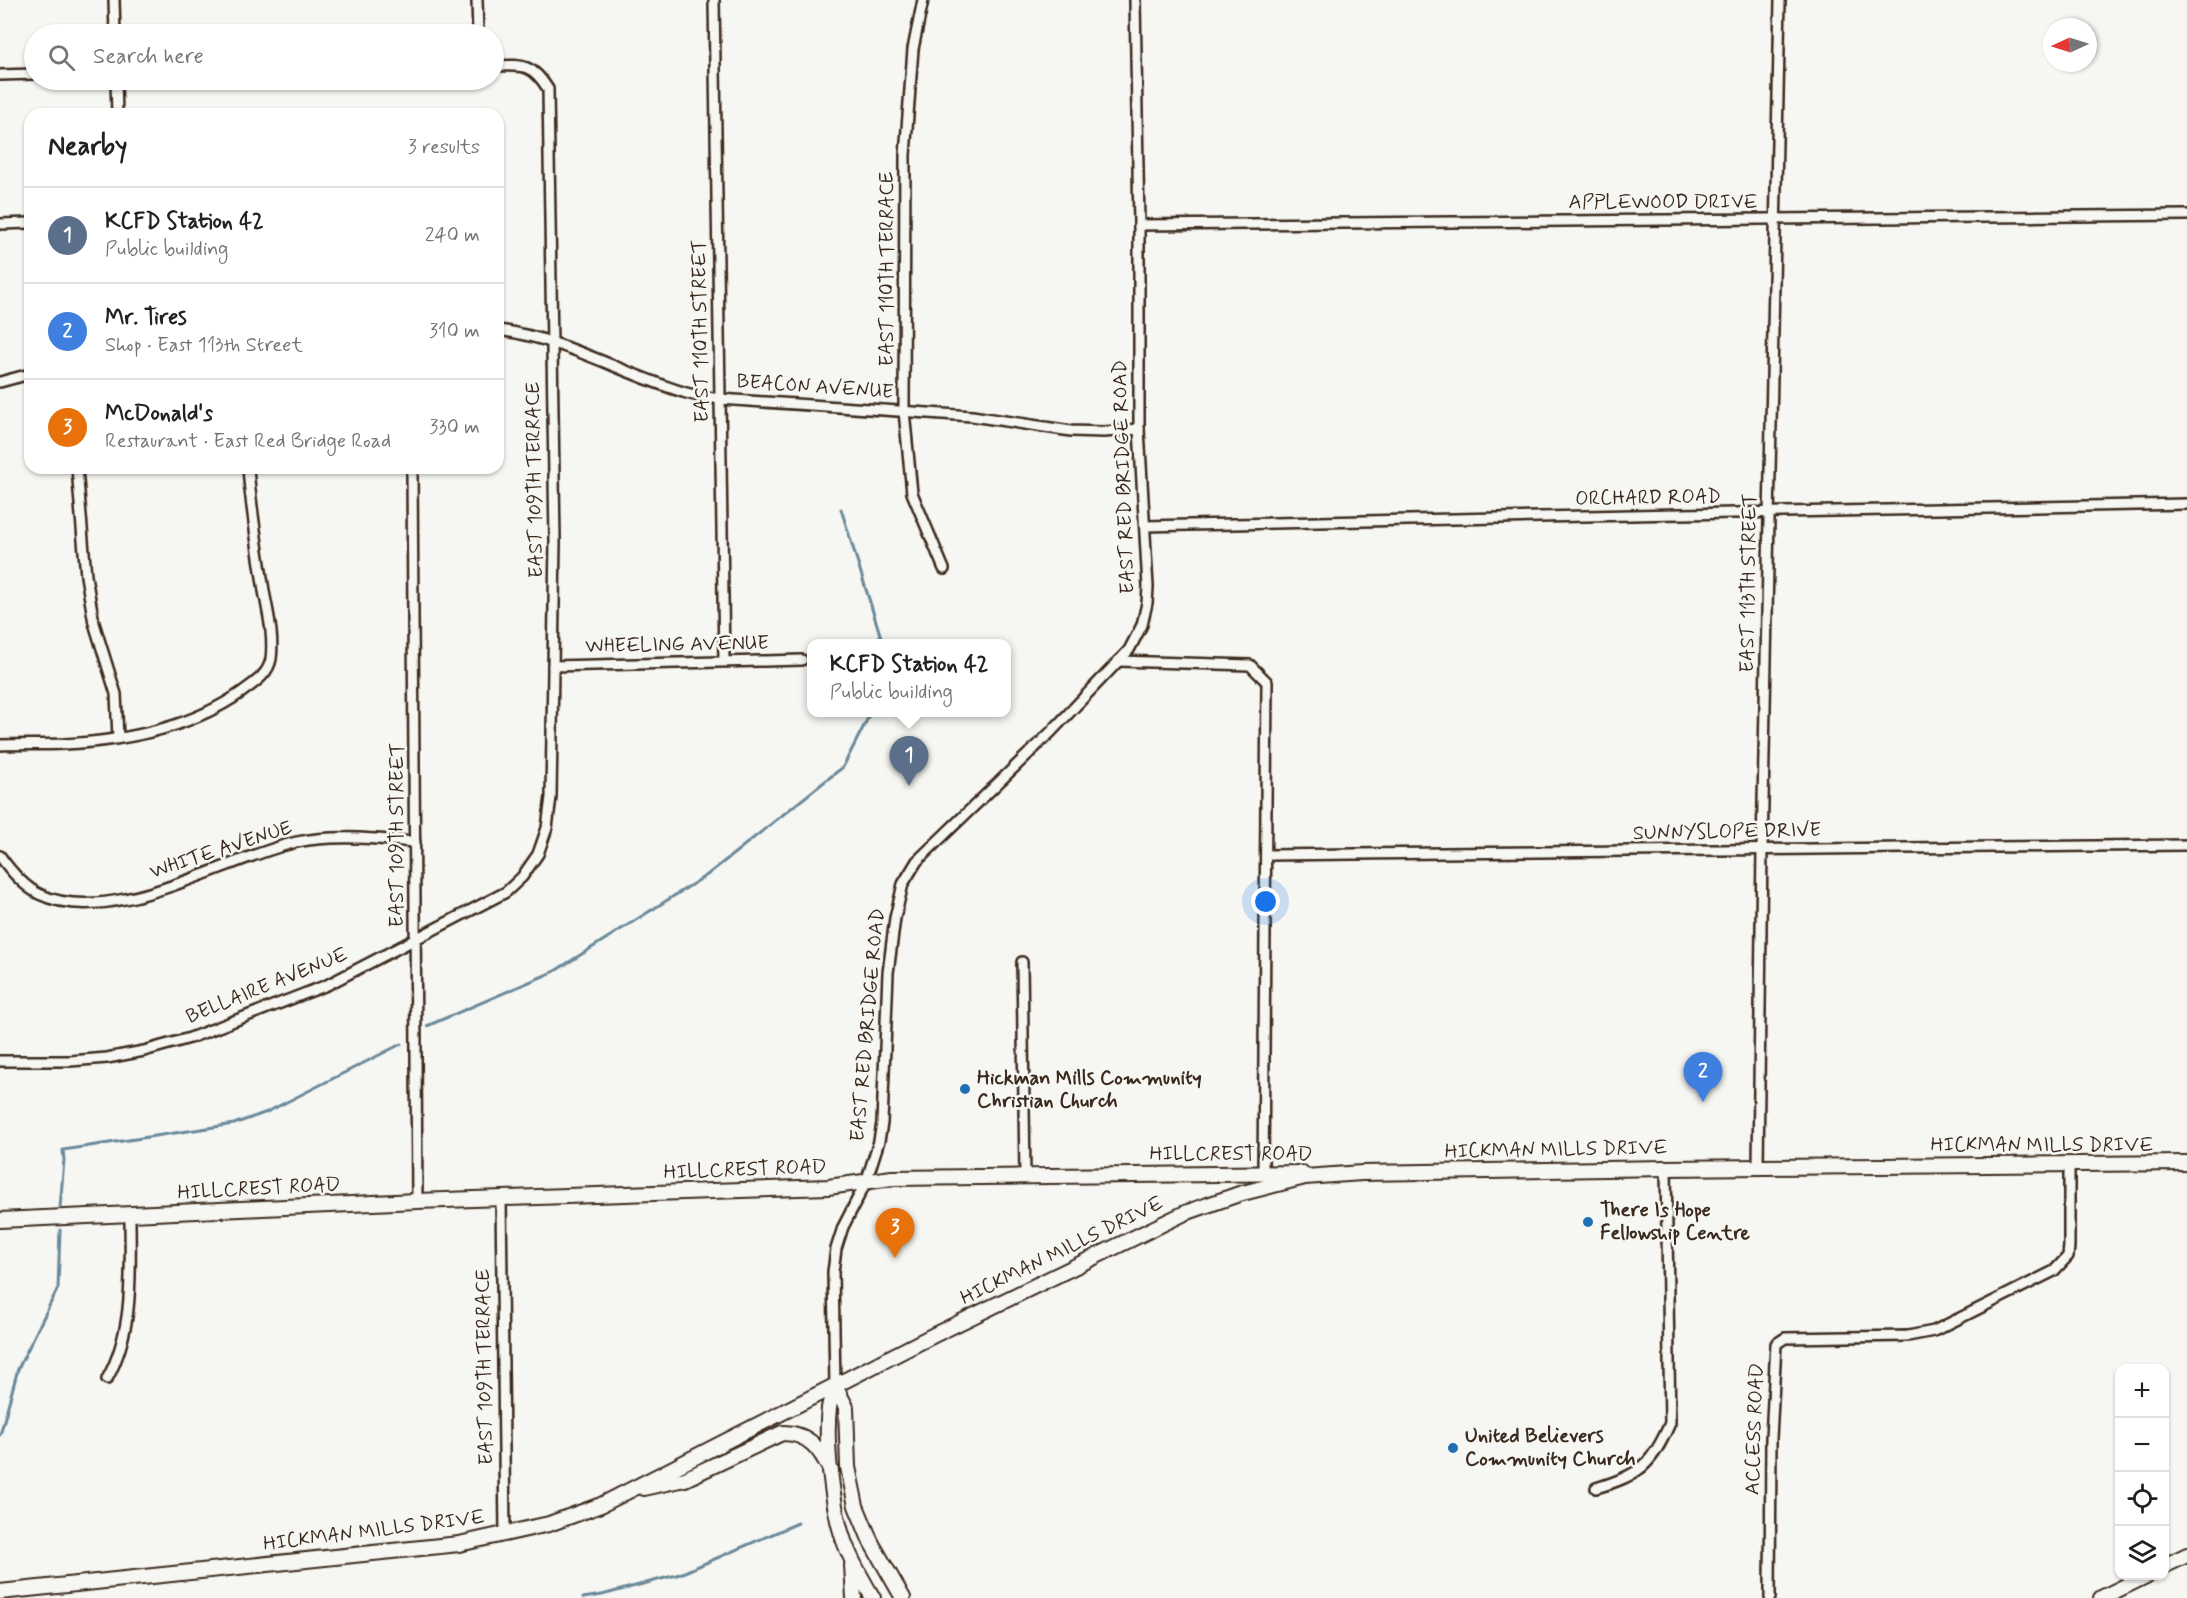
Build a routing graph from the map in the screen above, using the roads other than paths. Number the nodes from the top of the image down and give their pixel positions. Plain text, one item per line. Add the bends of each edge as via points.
1 (114, 0) edge
2 (477, 0) edge
3 (714, 0) edge
4 (923, 0) edge
5 (1135, 0) edge
6 (1780, 0) edge
7 (115, 24) edge
8 (478, 24) edge
9 (504, 66) edge
10 (24, 74) edge
11 (0, 75) edge
12 (116, 90) edge
13 (117, 108) edge
14 (2187, 215) edge
15 (1774, 219) junction
16 (24, 223) edge
17 (0, 224) edge
18 (1139, 225) junction
19 (504, 331) edge
20 (552, 342) junction
21 (24, 376) edge
22 (0, 382) edge
23 (720, 399) junction
24 (904, 411) junction
25 (1139, 429) junction
26 (78, 474) edge
27 (249, 474) edge
28 (412, 474) edge
29 (2187, 504) edge
30 (1768, 513) junction
31 (1145, 526) junction
32 (944, 569) dead end
33 (802, 660) dead end
34 (724, 662) junction
35 (1118, 662) junction
36 (553, 666) junction
37 (118, 738) junction
38 (0, 745) edge
39 (415, 842) junction
40 (2187, 845) edge
41 (1762, 849) junction
42 (1267, 855) junction
43 (0, 856) edge
44 (525, 873) joint
45 (416, 939) junction
46 (1022, 962) dead end
47 (0, 1061) edge
48 (2187, 1163) edge
49 (2069, 1165) junction
50 (1758, 1167) junction
51 (1666, 1168) junction
52 (1263, 1173) junction
53 (1362, 1173) junction
54 (1025, 1176) junction
55 (866, 1182) junction
56 (1263, 1188) junction
57 (501, 1198) junction
58 (417, 1201) junction
59 (130, 1215) junction
60 (0, 1220) edge
61 (107, 1379) dead end
62 (835, 1386) junction
63 (831, 1471) junction
64 (1596, 1488) dead end
65 (630, 1490) junction
66 (505, 1535) junction
67 (2187, 1555) edge
68 (851, 1557) junction
69 (2169, 1564) edge
70 (2136, 1580) edge
71 (0, 1592) edge
72 (854, 1598) edge
73 (873, 1598) edge
74 (903, 1598) edge
75 (1770, 1598) edge
76 (2101, 1598) edge

1 - 7 street
2 - 8 street
3 - 23 street, EAST 110TH STREET
4 - 24 street, EAST 110TH TERRACE via 913,49 906,155
5 - 18 street, EAST RED BRIDGE ROAD
6 - 15 street, EAST 113TH STREET
9 - 20 street, EAST 109TH TERRACE via 526,67 538,74 548,89
10 - 11 street
12 - 13 street
14 - 15 street, APPLEWOOD DRIVE
15 - 18 street, APPLEWOOD DRIVE
15 - 30 street, EAST 113TH STREET
16 - 17 street
18 - 25 street, EAST RED BRIDGE ROAD
19 - 20 street, BEACON AVENUE
20 - 23 street, BEACON AVENUE via 685,393
20 - 36 street, EAST 109TH TERRACE
21 - 22 street
23 - 24 street, BEACON AVENUE
23 - 34 street, EAST 110TH STREET
24 - 25 street, BEACON AVENUE via 972,416 1071,431
24 - 32 street, EAST 110TH TERRACE via 912,493
25 - 31 street, EAST RED BRIDGE ROAD
26 - 37 street via 86,576 94,623 116,694
27 - 37 street via 272,640 263,677 203,715 171,727
28 - 39 street, EAST 109TH STREET
29 - 30 street, ORCHARD ROAD
30 - 31 street, ORCHARD ROAD
30 - 41 street, EAST 113TH STREET
31 - 35 street, EAST RED BRIDGE ROAD via 1148,603 1142,625
33 - 34 street, WHEELING AVENUE
34 - 36 street, WHEELING AVENUE
35 - 42 street via 1250,665 1267,682
35 - 55 street, EAST RED BRIDGE ROAD via 917,861 903,884 888,973 882,1123
36 - 44 street, EAST 109TH TERRACE via 548,828
37 - 38 street
39 - 43 street, WHITE AVENUE via 345,837 300,841 139,897 79,903 39,894 10,870
39 - 45 street, EAST 109TH STREET
40 - 41 street, SUNNYSLOPE DRIVE
41 - 42 street, SUNNYSLOPE DRIVE
41 - 50 street, EAST 113TH STREET
42 - 52 street
44 - 45 street, BELLAIRE AVENUE via 506,892
45 - 47 street, BELLAIRE AVENUE via 327,985 190,1038 107,1058
45 - 58 street, EAST 109TH STREET
46 - 54 street
48 - 49 street, HICKMAN MILLS DRIVE
49 - 50 street, HICKMAN MILLS DRIVE
49 - 75 street, ACCESS ROAD via 2068,1256 2054,1271 1934,1331 1908,1336 1785,1338 1776,1344
50 - 51 street, HICKMAN MILLS DRIVE
51 - 53 street, HICKMAN MILLS DRIVE
51 - 64 street via 1670,1423 1659,1449 1644,1466 1621,1480
52 - 53 street, HILLCREST ROAD
52 - 54 street, HILLCREST ROAD
52 - 56 street
53 - 56 street, HICKMAN MILLS DRIVE via 1305,1178
54 - 55 street, HILLCREST ROAD via 892,1178
55 - 57 street, HILLCREST ROAD via 828,1187
55 - 62 street, EAST RED BRIDGE ROAD via 836,1249
56 - 62 street, HICKMAN MILLS DRIVE via 1177,1217
57 - 58 street, HILLCREST ROAD
57 - 66 street, EAST 109TH TERRACE
58 - 59 street, HILLCREST ROAD
59 - 60 street, HILLCREST ROAD
59 - 61 street via 128,1312 117,1361
62 - 63 street, EAST RED BRIDGE ROAD via 829,1408
62 - 65 street, HICKMAN MILLS DRIVE
62 - 74 street, EAST RED BRIDGE ROAD via 846,1407 848,1467 856,1506 871,1542
63 - 65 street via 808,1439 782,1433 685,1479
63 - 68 street, EAST RED BRIDGE ROAD via 833,1496
65 - 66 street, HICKMAN MILLS DRIVE via 549,1524
66 - 71 street, HICKMAN MILLS DRIVE via 459,1544
67 - 69 street
68 - 72 street
68 - 73 street, EAST RED BRIDGE ROAD
70 - 76 street

